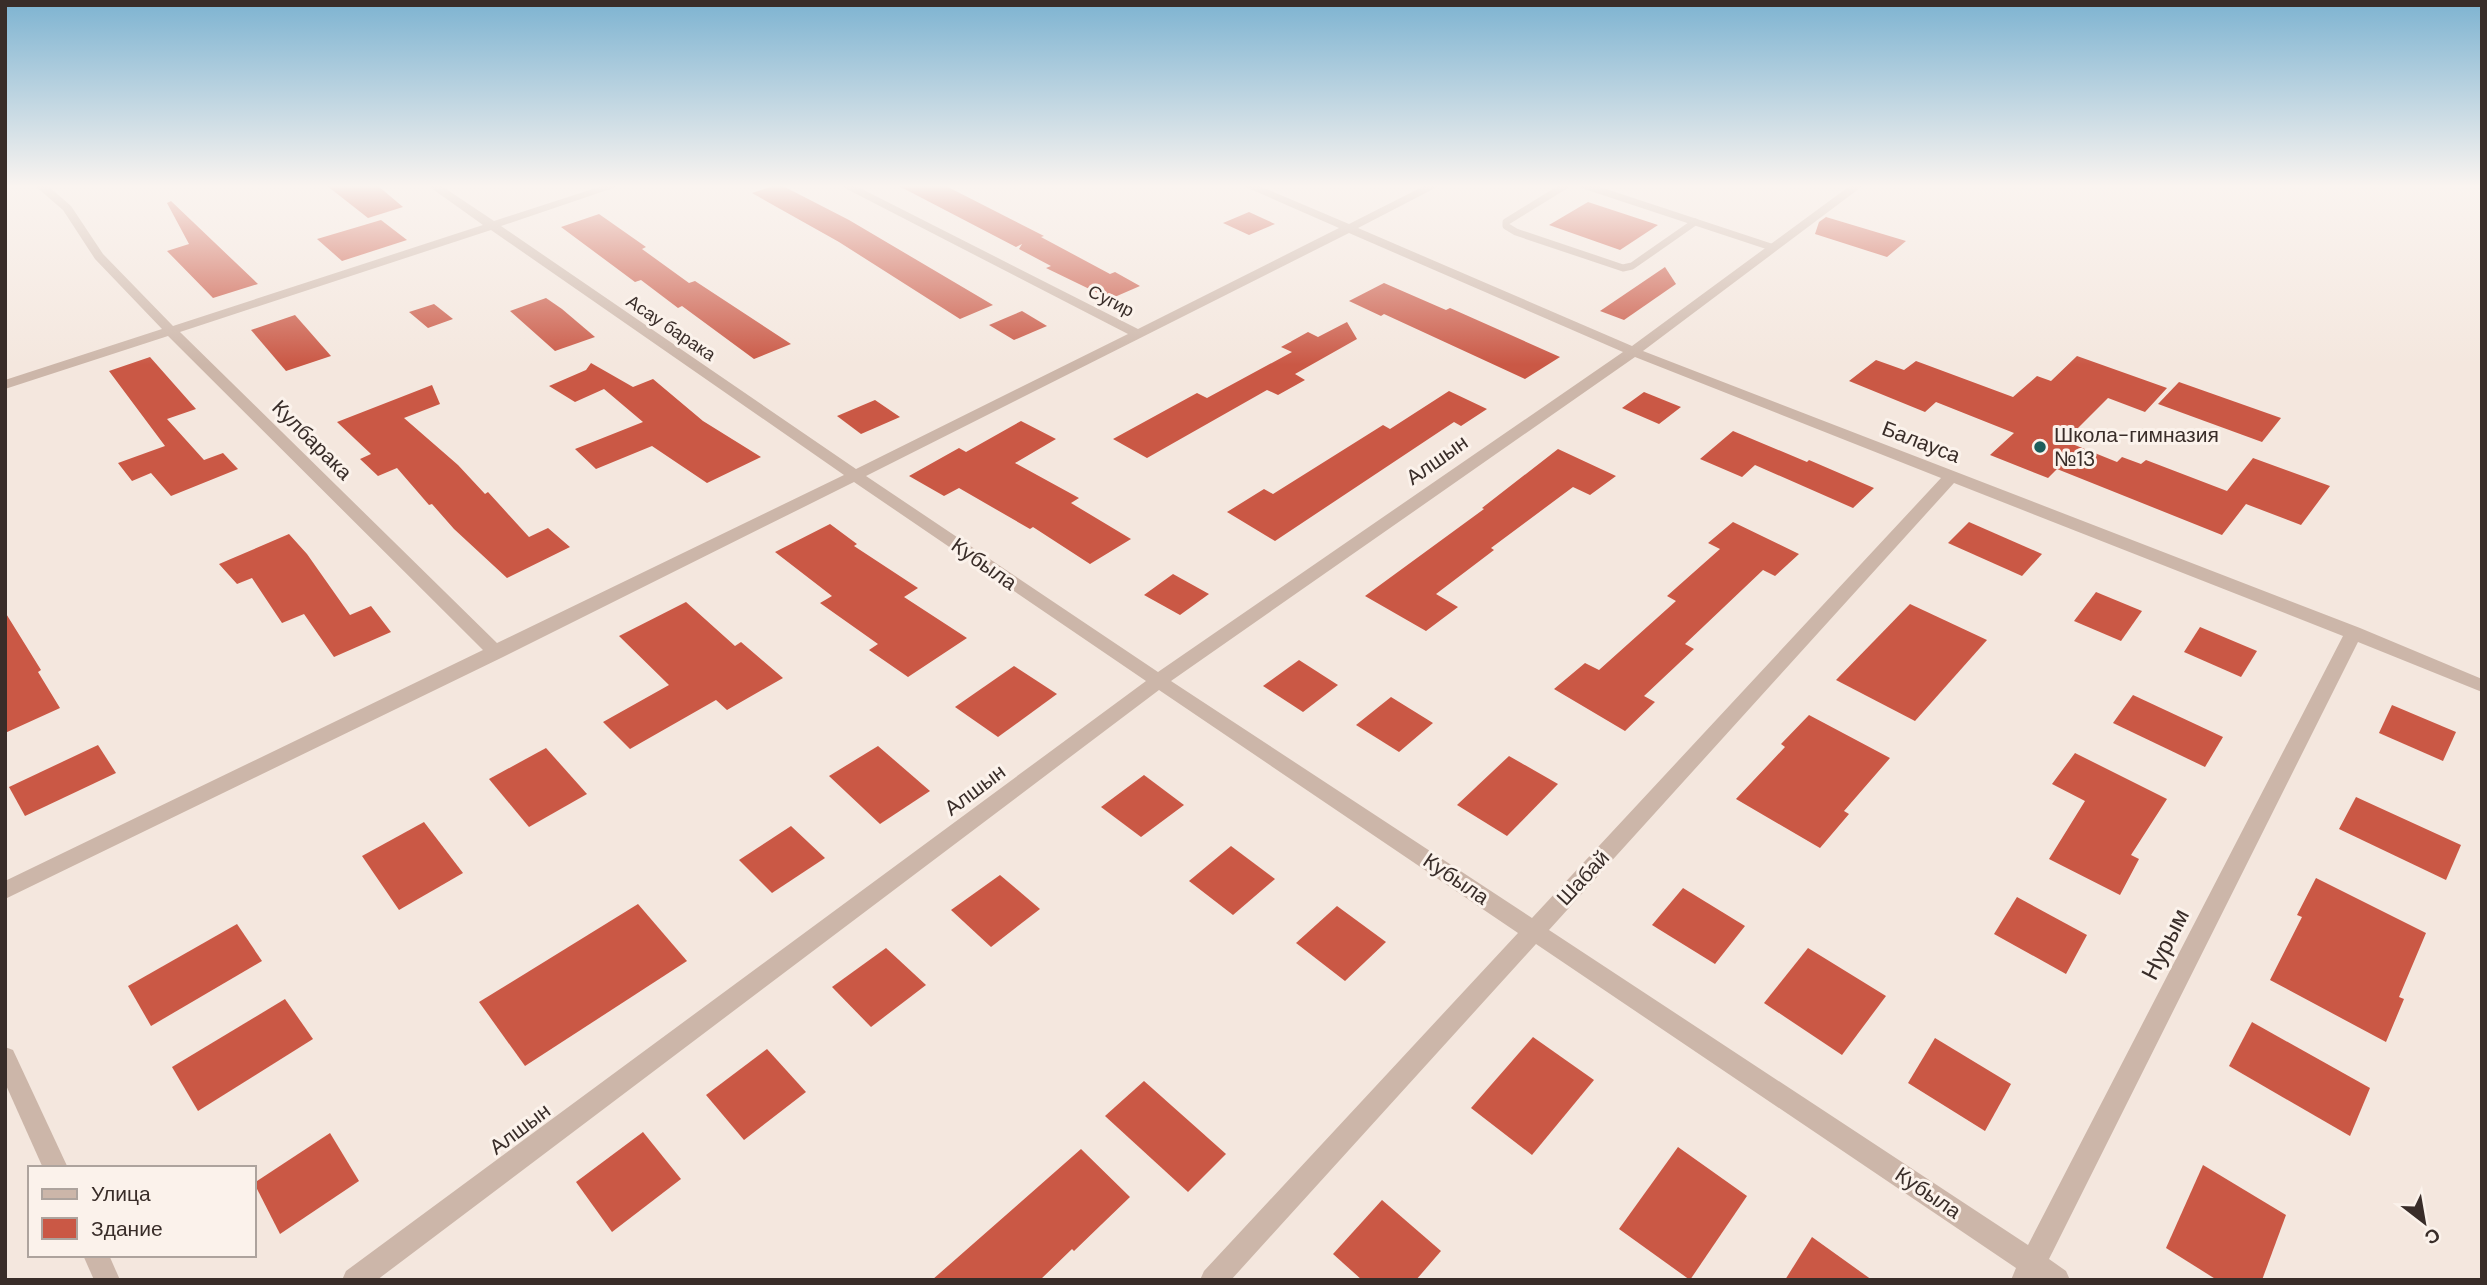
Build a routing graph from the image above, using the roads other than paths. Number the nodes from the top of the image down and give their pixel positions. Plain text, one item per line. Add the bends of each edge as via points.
1 (92, 245) edge
2 (430, 245) edge
3 (517, 245) edge
4 (963, 245) edge
5 (1311, 245) edge
6 (1392, 245) edge
7 (1555, 245) edge
8 (1662, 245) edge
9 (1765, 245) edge
10 (1774, 245) edge
11 (1771, 247) junction
12 (169, 329) junction
13 (1137, 333) junction
14 (1633, 352) junction
15 (5, 385) edge
16 (856, 475) junction
17 (1952, 476) junction
18 (2354, 632) junction
19 (497, 653) junction
20 (1158, 681) junction
21 (2482, 686) edge
22 (5, 891) edge
23 (1533, 931) junction
24 (5, 1057) edge
25 (55, 1166) edge
26 (97, 1257) edge
27 (2028, 1271) edge
28 (107, 1280) edge
29 (355, 1280) edge
30 (1213, 1280) edge
31 (2057, 1280) edge

1 - 12 street, Кулбарака
2 - 12 street
3 - 16 street, Асау барака
4 - 13 street, Сугир
5 - 13 street
6 - 14 street, Балауса
7 - 8 lane via 1623,268
9 - 11 lane
10 - 11 street, Алшын
11 - 14 street, Алшын
12 - 15 street
12 - 19 street, Кулбарака
13 - 16 street
14 - 17 street, Балауса
14 - 20 street, Алшын
16 - 19 street
16 - 20 street, Кубыла
17 - 18 street, Балауса
17 - 23 street, Шабай
18 - 21 street, Балауса
18 - 27 street, Нурым
19 - 22 street
20 - 23 street, Кубыла
20 - 29 street, Алшын
23 - 27 street, Кубыла
23 - 30 street, Шабай
24 - 25 street
26 - 28 street
27 - 31 street, Кубыла

